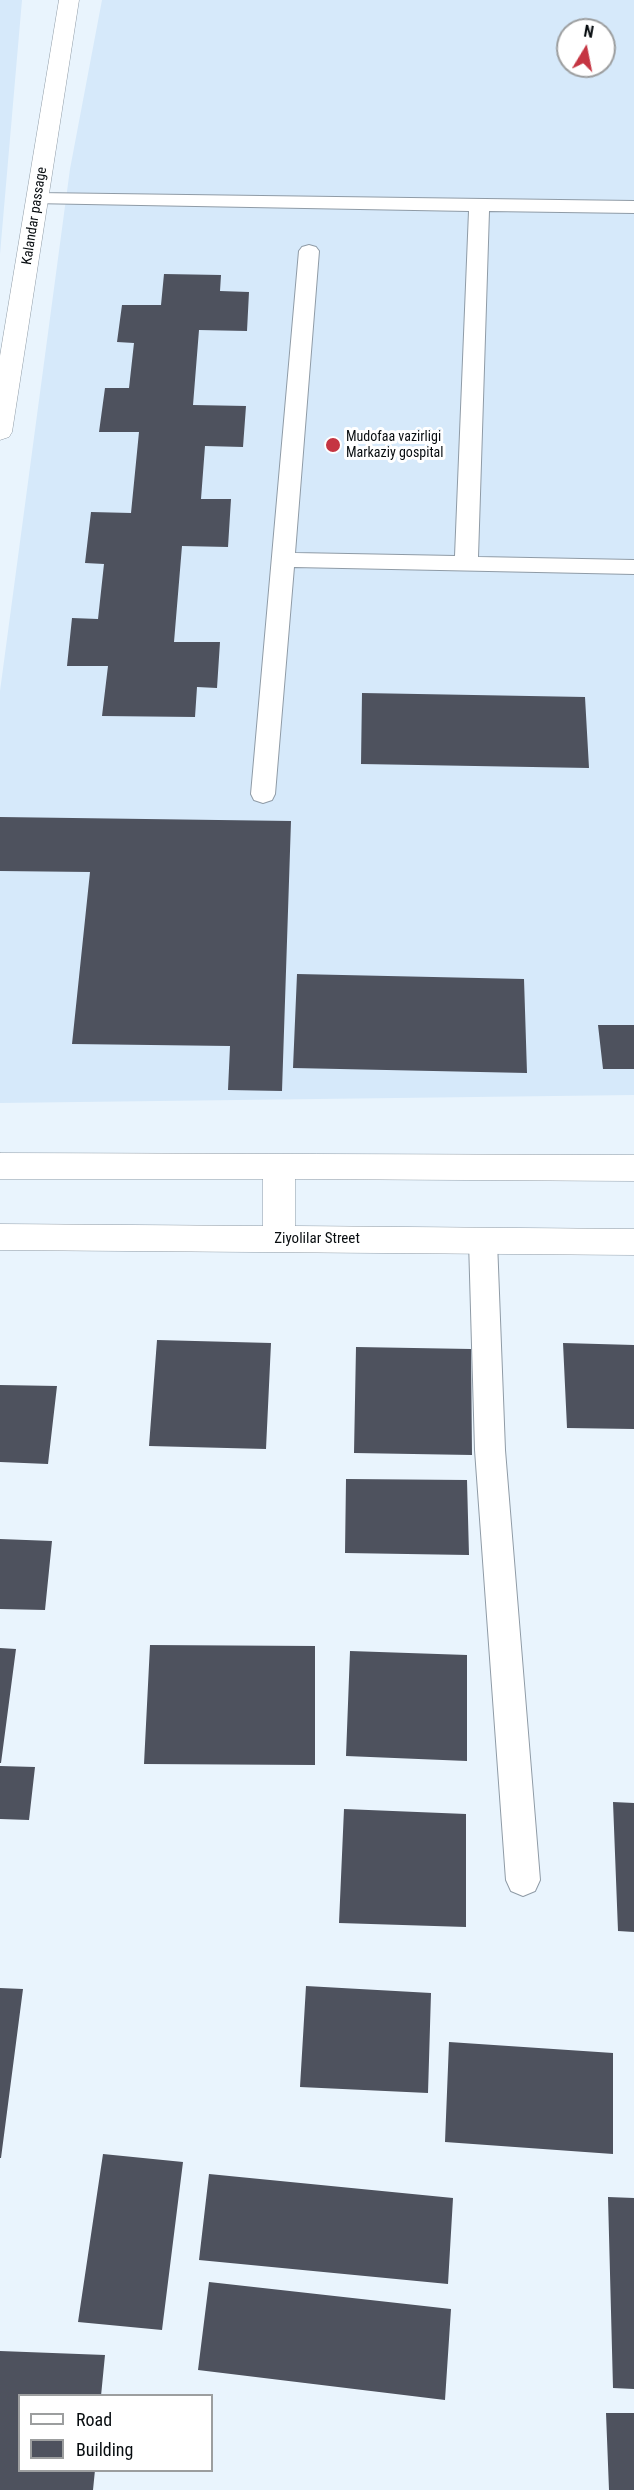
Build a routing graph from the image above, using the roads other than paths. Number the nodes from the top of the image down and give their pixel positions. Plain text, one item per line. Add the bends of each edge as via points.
1 (69, 0) edge
2 (38, 200) junction
3 (479, 205) junction
4 (634, 207) edge
5 (309, 250) dead end
6 (0, 432) edge
7 (282, 560) junction
8 (466, 564) junction
9 (634, 567) edge
10 (263, 794) dead end
11 (0, 1166) edge
12 (279, 1168) junction
13 (634, 1168) edge
14 (0, 1237) edge
15 (279, 1239) junction
16 (483, 1241) junction
17 (634, 1242) edge
18 (523, 1880) dead end

1 - 2 main road, Kalandar passage
2 - 3 lane
2 - 6 main road, Kalandar passage
3 - 4 lane
3 - 8 lane
5 - 7 lane
7 - 8 lane
7 - 10 lane
8 - 9 lane
11 - 12 main road
12 - 13 main road
12 - 15 main road
14 - 15 main road, Ziyolilar Street
15 - 16 main road, Ziyolilar Street
16 - 17 main road, Ziyolilar Street
16 - 18 lane via 490,1450

